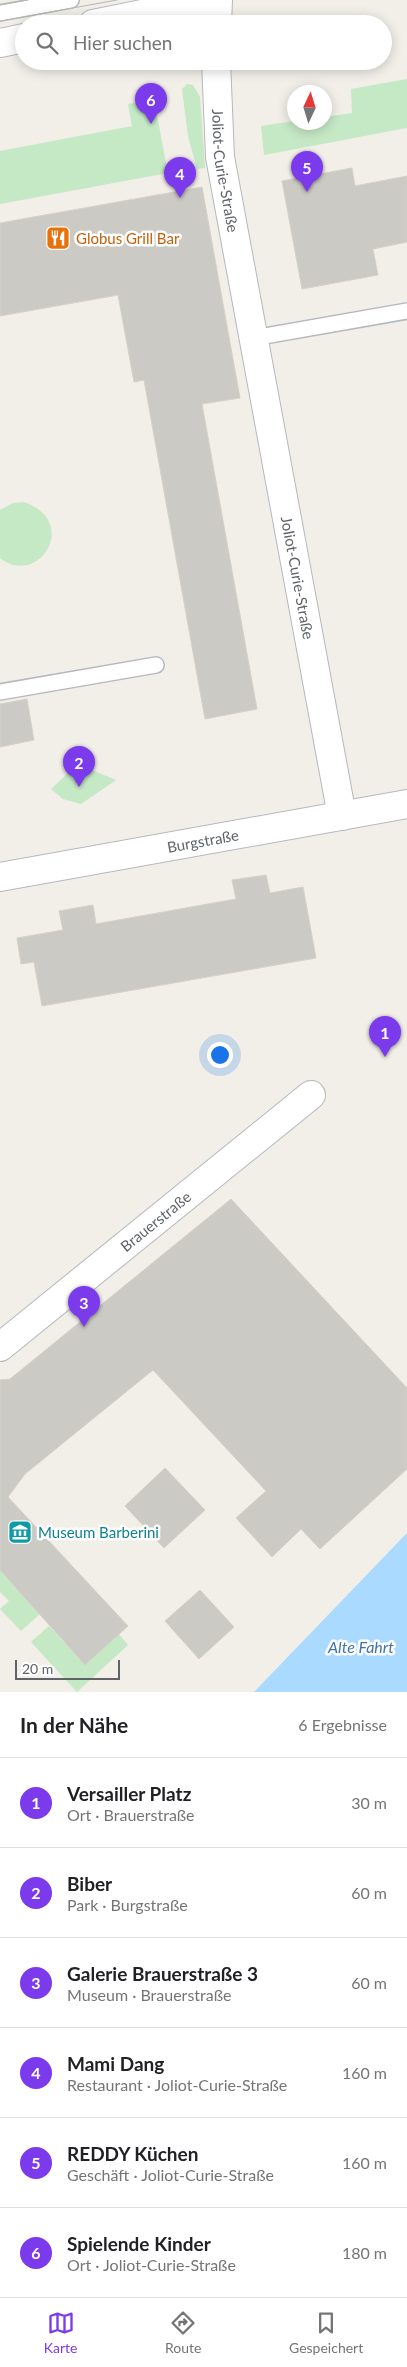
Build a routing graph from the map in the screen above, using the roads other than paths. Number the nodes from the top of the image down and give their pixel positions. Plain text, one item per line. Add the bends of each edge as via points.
1 (71, 0) edge
2 (211, 0) edge
3 (218, 0) edge
4 (0, 13) edge
5 (137, 15) edge
6 (217, 15) edge
7 (15, 40) edge
8 (0, 43) edge
9 (216, 70) edge
10 (407, 311) edge
11 (253, 338) junction
12 (156, 665) dead end
13 (0, 692) edge
14 (407, 804) edge
15 (342, 816) junction
16 (0, 877) edge
17 (311, 1095) dead end
18 (0, 1347) edge

1 - 4 lane
2 - 5 street
3 - 6 street
7 - 8 street
9 - 11 street, Joliot-Curie-Straße via 220,157
10 - 11 lane
11 - 15 street, Joliot-Curie-Straße
12 - 13 lane
14 - 15 street, Burgstraße
15 - 16 street, Burgstraße
17 - 18 street, Brauerstraße

